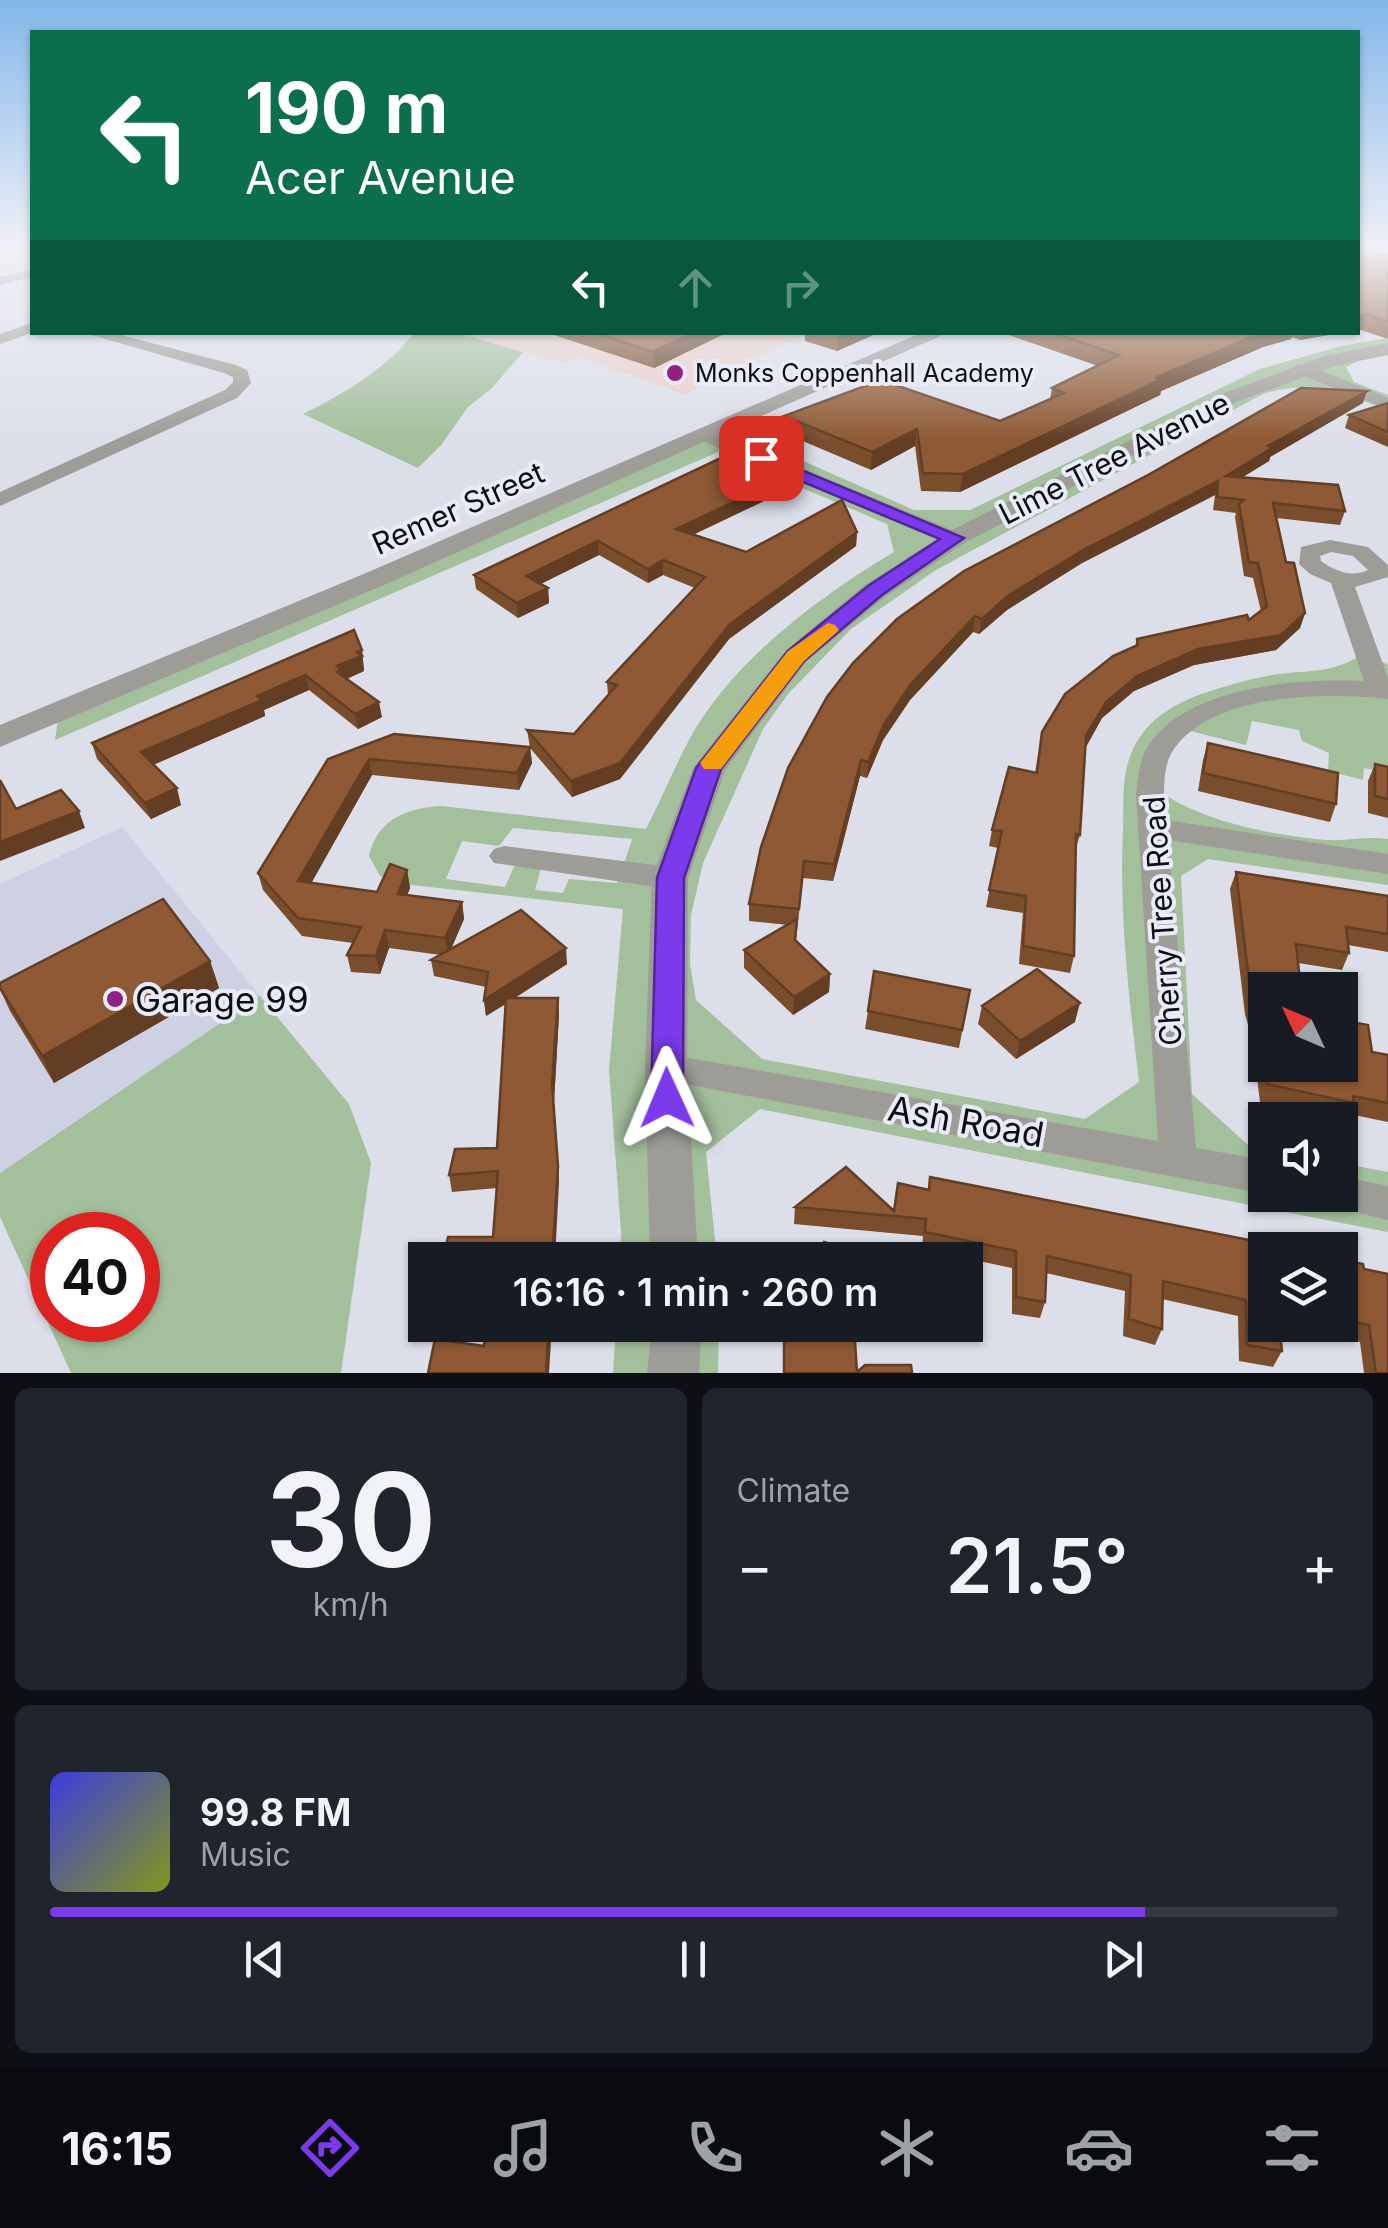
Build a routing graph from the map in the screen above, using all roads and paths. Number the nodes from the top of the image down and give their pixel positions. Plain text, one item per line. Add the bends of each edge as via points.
1 (30, 329) edge
2 (105, 335) edge
3 (933, 335) edge
4 (0, 339) edge
5 (1388, 349) edge
6 (1302, 370) junction
7 (1388, 404) edge
8 (707, 436) junction
9 (0, 500) edge
10 (955, 538) junction
11 (1341, 579) dead end
12 (1384, 691) edge
13 (0, 737) edge
14 (1154, 828) junction
15 (504, 856) dead end
16 (1388, 864) edge
17 (670, 878) junction
18 (666, 1068) junction
19 (1178, 1159) junction
20 (1248, 1173) edge
21 (1358, 1197) edge
22 (1388, 1203) edge
23 (673, 1242) edge
24 (676, 1342) edge
25 (673, 1373) edge

1 - 4 street
2 - 9 street via 230,369 242,374 242,382 231,394
3 - 8 street, Remer Street
5 - 6 street, Lime Tree Avenue
6 - 7 street
6 - 10 street, Lime Tree Avenue via 1229,398
8 - 10 street
8 - 13 street, Remer Street
10 - 17 street, Lime Tree Avenue via 875,591 796,656 709,768
11 - 12 street
12 - 14 street, Cherry Tree Road via 1312,688 1265,695 1215,708 1178,728 1158,752 1150,794
14 - 16 street
14 - 19 street, Cherry Tree Road
15 - 17 street
17 - 18 street, Lime Tree Avenue
18 - 19 street, Ash Road
18 - 23 street, Lime Tree Avenue
19 - 20 street, Ash Road
21 - 22 street
24 - 25 street

